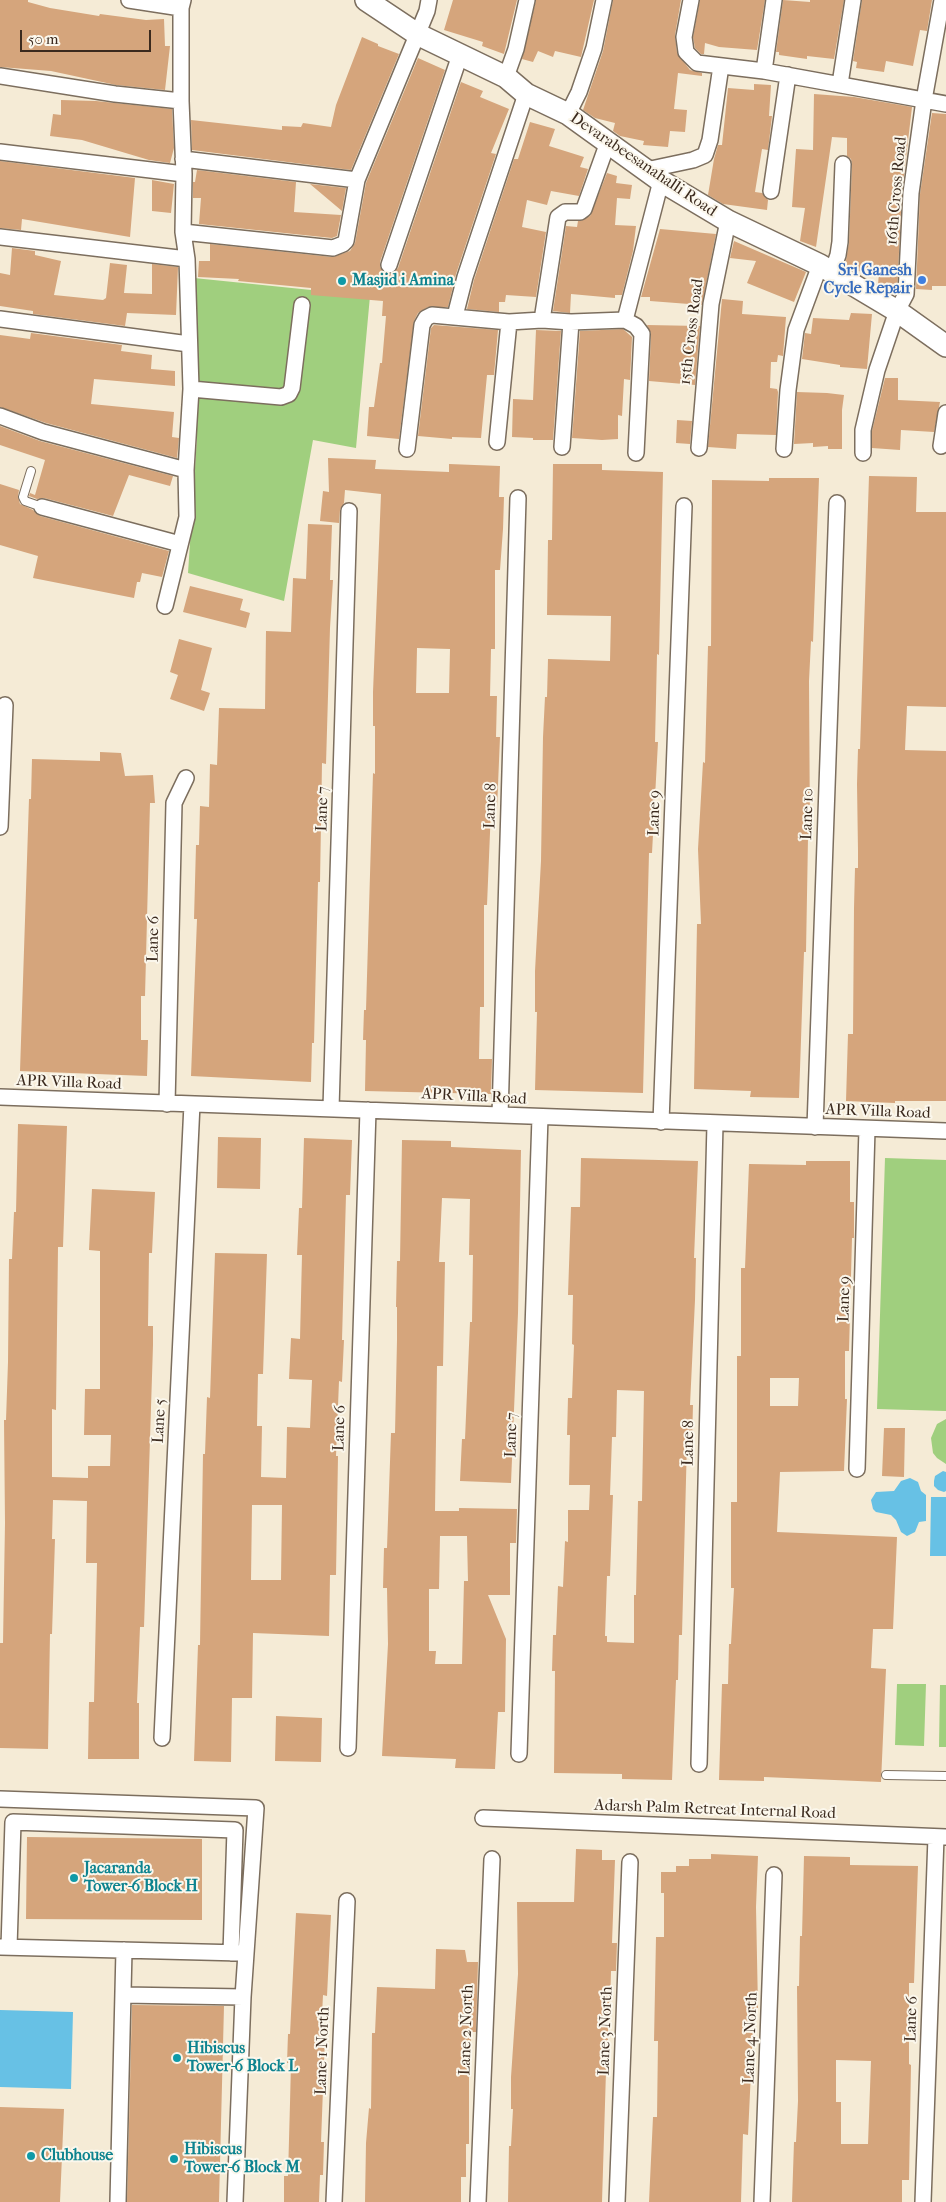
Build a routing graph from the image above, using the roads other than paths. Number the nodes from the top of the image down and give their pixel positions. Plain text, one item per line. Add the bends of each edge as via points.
1 (128, 0) edge
2 (366, 0) edge
3 (429, 0) edge
4 (527, 0) edge
5 (604, 0) edge
6 (691, 0) edge
7 (774, 0) edge
8 (853, 0) edge
9 (942, 0) edge
10 (182, 4) edge
11 (417, 34) junction
12 (460, 54) junction
13 (721, 66) junction
14 (764, 71) junction
15 (788, 75) junction
16 (0, 76) edge
17 (506, 77) junction
18 (840, 84) junction
19 (526, 94) junction
20 (181, 100) junction
21 (924, 100) junction
22 (946, 104) edge
23 (568, 114) junction
24 (608, 142) junction
25 (0, 152) edge
26 (843, 164) dead end
27 (184, 166) junction
28 (653, 175) junction
29 (357, 180) junction
30 (771, 191) dead end
31 (728, 222) junction
32 (183, 232) junction
33 (0, 237) edge
34 (187, 259) junction
35 (389, 265) dead end
36 (826, 268) junction
37 (302, 305) dead end
38 (897, 312) junction
39 (455, 316) junction
40 (0, 319) edge
41 (542, 320) junction
42 (625, 320) junction
43 (509, 322) junction
44 (571, 322) junction
45 (190, 344) junction
46 (946, 346) edge
47 (191, 389) junction
48 (946, 414) edge
49 (0, 416) edge
50 (497, 442) dead end
51 (562, 446) dead end
52 (941, 446) dead end
53 (699, 448) dead end
54 (407, 449) dead end
55 (784, 449) dead end
56 (636, 453) dead end
57 (863, 453) dead end
58 (186, 470) junction
59 (31, 471) dead end
60 (518, 498) dead end
61 (837, 503) dead end
62 (684, 506) dead end
63 (42, 507) joint
64 (349, 511) dead end
65 (180, 544) junction
66 (165, 606) dead end
67 (5, 705) dead end
68 (186, 778) dead end
69 (0, 827) edge
70 (0, 1097) edge
71 (167, 1104) junction
72 (192, 1104) junction
73 (331, 1108) junction
74 (368, 1110) junction
75 (500, 1115) junction
76 (540, 1117) junction
77 (661, 1122) junction
78 (715, 1124) junction
79 (815, 1127) junction
80 (867, 1129) junction
81 (946, 1131) edge
82 (857, 1470) dead end
83 (162, 1738) dead end
84 (348, 1748) dead end
85 (519, 1754) dead end
86 (698, 1764) dead end
87 (886, 1775) dead end
88 (946, 1776) edge
89 (0, 1799) edge
90 (483, 1818) dead end
91 (941, 1837) edge
92 (492, 1859) dead end
93 (630, 1862) dead end
94 (774, 1875) dead end
95 (347, 1901) dead end
96 (4, 1947) edge
97 (124, 1950) junction
98 (238, 1953) junction
99 (123, 1995) junction
100 (243, 1997) junction
101 (118, 2202) edge
102 (235, 2202) edge
103 (334, 2202) edge
104 (478, 2202) edge
105 (617, 2202) edge
106 (762, 2202) edge
107 (923, 2202) edge

1 - 10 street
2 - 11 street, Devarabeesanahalli Road
3 - 11 street
4 - 17 street
5 - 23 street via 594,48
6 - 13 street via 684,38 686,52 697,63
7 - 14 street
8 - 18 street
9 - 21 street, 16th Cross Road
10 - 20 street
11 - 12 street, Devarabeesanahalli Road
11 - 29 street
12 - 17 street, Devarabeesanahalli Road
12 - 35 street
13 - 14 street
13 - 28 street via 705,155
14 - 15 street
15 - 18 street
15 - 30 street
16 - 20 street via 115,94
17 - 19 street, Devarabeesanahalli Road
18 - 21 street
19 - 23 street, Devarabeesanahalli Road
19 - 39 street
20 - 27 street
21 - 22 street
21 - 38 street, 16th Cross Road via 911,193 906,294
23 - 24 street, Devarabeesanahalli Road
24 - 28 street, Devarabeesanahalli Road
24 - 41 street via 584,209 565,212 558,217
25 - 27 street
26 - 36 street via 838,255
27 - 29 street
27 - 32 street
28 - 31 street, Devarabeesanahalli Road
28 - 42 street
29 - 32 street via 346,241 340,246 333,248
31 - 36 street, Devarabeesanahalli Road
31 - 53 street, 15th Cross Road via 711,304
32 - 34 street
33 - 34 street
34 - 45 street
36 - 38 street, Devarabeesanahalli Road
36 - 55 street via 796,330
37 - 47 street via 292,388 288,394 281,397
38 - 46 street, Devarabeesanahalli Road
38 - 57 street, 16th Cross Road via 877,370 863,430
39 - 43 street
39 - 54 street via 432,315 422,325
40 - 45 street
41 - 43 street
41 - 44 street
42 - 44 street
42 - 56 street via 642,334
43 - 50 street
44 - 51 street
45 - 47 street
47 - 58 street
48 - 52 street
49 - 58 street via 43,432
58 - 65 street via 187,517
59 - 63 lane via 23,497 25,501
60 - 75 street, Lane 8
61 - 79 street, Lane 10
62 - 77 street, Lane 9
63 - 65 street
64 - 73 street, Lane 7
65 - 66 street
67 - 69 street
68 - 71 street, Lane 6 via 174,803
70 - 71 street, APR Villa Road
71 - 72 street, APR Villa Road
72 - 73 street, APR Villa Road
72 - 83 street, Lane 5
73 - 74 street, APR Villa Road
74 - 75 street, APR Villa Road
74 - 84 street, Lane 6
75 - 76 street, APR Villa Road
76 - 77 street, APR Villa Road
76 - 85 street, Lane 7
77 - 78 street, APR Villa Road
78 - 79 street, APR Villa Road
78 - 86 street, Lane 8
79 - 80 street, APR Villa Road
80 - 81 street, APR Villa Road
80 - 82 street, Lane 9
87 - 88 lane
89 - 98 street via 256,1808
90 - 91 street, Adarsh Palm Retreat Internal Road
91 - 107 street, Lane 6
92 - 104 street, Lane 2 North
93 - 105 street, Lane 3 North
94 - 106 street, Lane 4 North
95 - 103 street, Lane 1 North
96 - 97 street
96 - 98 street via 13,1822 235,1830
97 - 98 street
97 - 99 street
98 - 100 street
99 - 100 street
99 - 101 street
100 - 102 street

